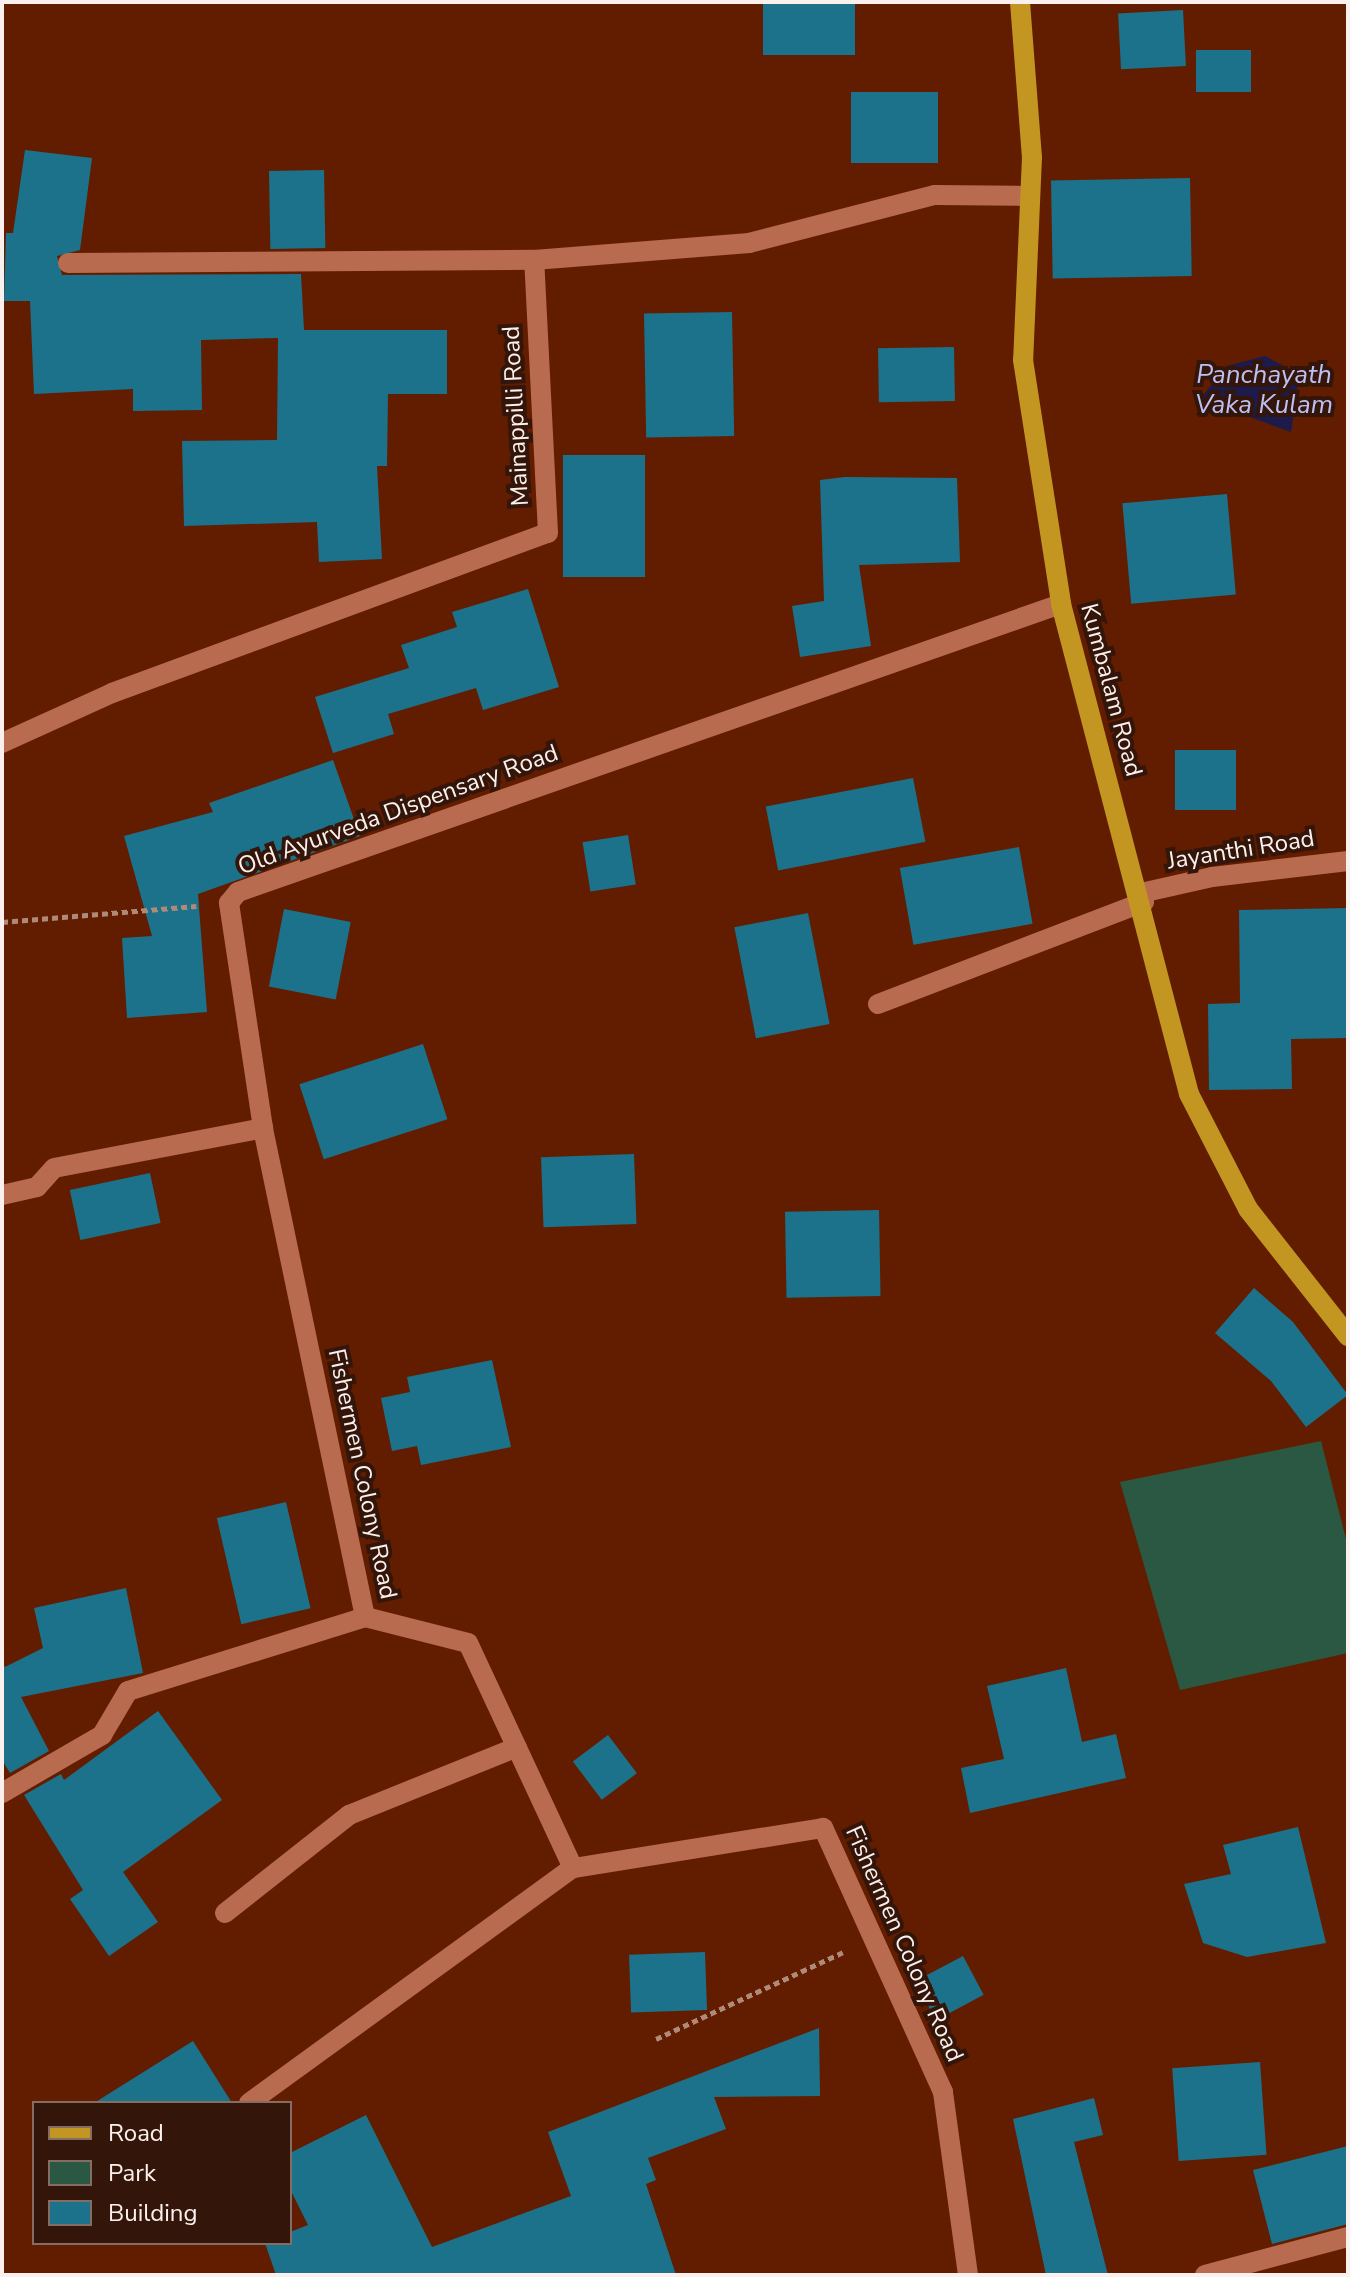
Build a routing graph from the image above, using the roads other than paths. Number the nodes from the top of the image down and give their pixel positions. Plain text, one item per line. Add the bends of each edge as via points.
1 (1020, 2) edge
2 (1028, 196) junction
3 (534, 260) junction
4 (68, 263) dead end
5 (1061, 604) junction
6 (2, 743) edge
7 (1348, 861) edge
8 (1143, 898) junction
9 (878, 1004) dead end
10 (263, 1128) junction
11 (2, 1195) edge
12 (1348, 1336) edge
13 (365, 1617) junction
14 (517, 1747) junction
15 (2, 1793) edge
16 (573, 1868) junction
17 (225, 1913) dead end
18 (252, 2101) edge
19 (1348, 2237) edge
20 (968, 2275) edge
21 (1205, 2275) edge

1 - 2 main road, Kumbalam Road via 1032,157
2 - 3 street via 935,195 749,243
2 - 5 main road, Kumbalam Road via 1023,360
3 - 4 street
3 - 6 street, Mainappilli Road via 548,533 112,693
5 - 8 main road, Kumbalam Road
5 - 10 street, Old Ayurveda Dispensary Road via 238,892 229,903
7 - 8 street, Jayanthi Road
8 - 9 street, Jayanthi Road
8 - 12 main road, Kumbalam Road via 1189,1094 1248,1209
10 - 11 street via 54,1168 37,1187
10 - 13 street, Fishermen Colony Road
13 - 14 street, Fishermen Colony Road via 468,1643
13 - 15 street via 128,1691 102,1735
14 - 16 street, Fishermen Colony Road
14 - 17 street via 349,1815
16 - 18 street
16 - 20 street, Fishermen Colony Road via 823,1828 943,2092
19 - 21 street

